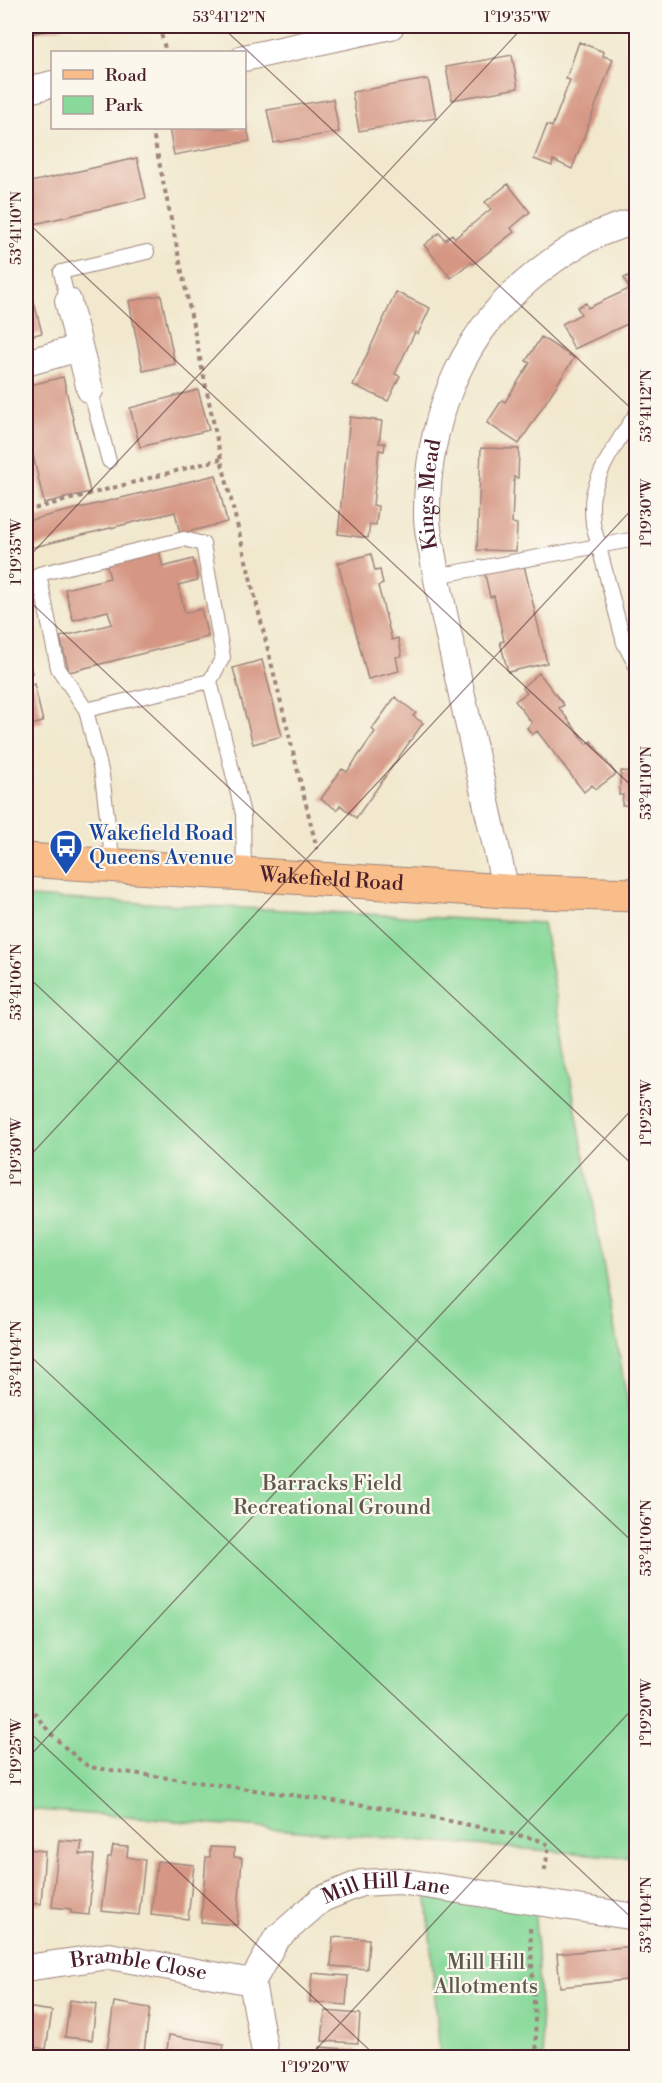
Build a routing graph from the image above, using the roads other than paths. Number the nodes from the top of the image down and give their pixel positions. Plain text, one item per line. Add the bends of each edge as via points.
1 (391, 26) edge
2 (356, 29) edge
3 (246, 57) edge
4 (51, 84) edge
5 (26, 91) edge
6 (636, 222) edge
7 (147, 252) dead end
8 (68, 301) joint
9 (79, 348) junction
10 (26, 363) edge
11 (90, 390) joint
12 (636, 414) edge
13 (109, 461) dead end
14 (636, 539) edge
15 (599, 545) junction
16 (436, 576) junction
17 (636, 666) edge
18 (210, 681) junction
19 (86, 710) junction
20 (26, 860) edge
21 (113, 866) junction
22 (244, 874) junction
23 (506, 891) junction
24 (636, 895) edge
25 (636, 1917) edge
26 (26, 1968) edge
27 (252, 1982) junction
28 (266, 2058) edge

1 - 2 street
2 - 3 street
4 - 5 street
6 - 16 street, Kings Mead via 585,240 547,264 490,317 469,348 441,409 429,465 427,519
7 - 8 lane via 61,272
8 - 9 street
9 - 10 street
9 - 11 street
11 - 13 lane
12 - 15 lane via 622,433 593,494 593,524
14 - 15 lane
15 - 16 lane
15 - 17 lane via 624,643
16 - 23 street, Kings Mead
18 - 19 lane
18 - 19 lane via 223,657 203,544 184,539 39,574 58,668
18 - 22 lane via 243,814
19 - 21 lane via 102,775
20 - 21 main road, Wakefield Road
21 - 22 main road, Wakefield Road
22 - 23 main road, Wakefield Road
23 - 24 main road, Wakefield Road
25 - 27 street, Mill Hill Lane via 399,1881 361,1883 322,1899 276,1939
26 - 27 street, Bramble Close via 109,1956
27 - 28 street

